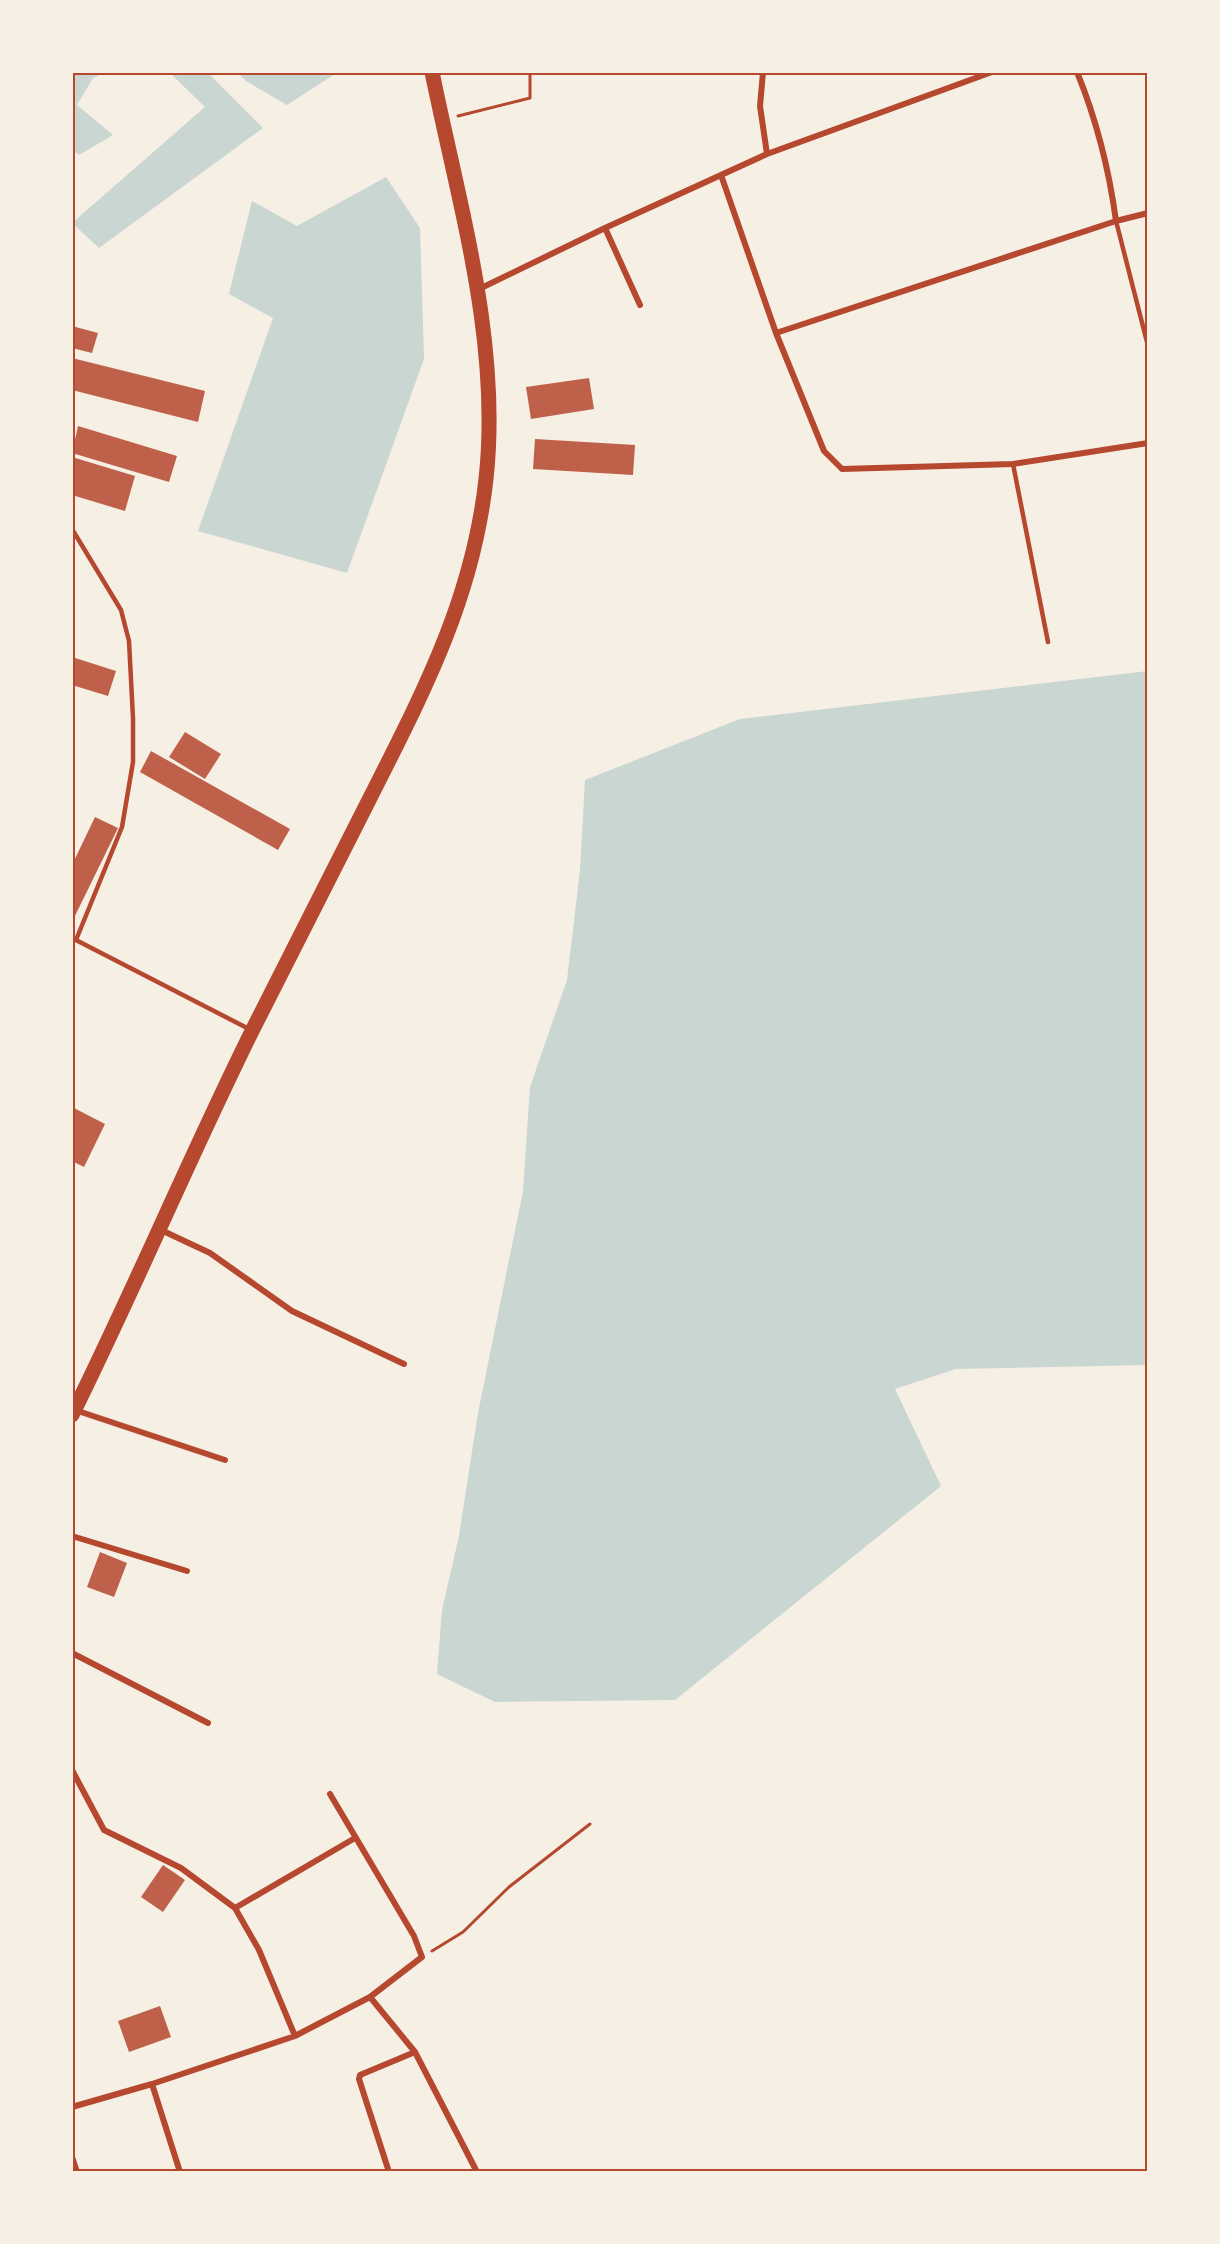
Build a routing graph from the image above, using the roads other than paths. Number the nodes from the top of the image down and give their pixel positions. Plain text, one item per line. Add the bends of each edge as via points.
1 (432, 72) edge
2 (763, 72) edge
3 (992, 72) edge
4 (1077, 72) edge
5 (767, 154) junction
6 (721, 175) junction
7 (1148, 213) edge
8 (1116, 221) junction
9 (605, 228) junction
10 (477, 290) junction
11 (640, 306) dead end
12 (776, 333) junction
13 (1148, 346) edge
14 (1148, 443) edge
15 (1013, 464) junction
16 (72, 530) edge
17 (1048, 642) dead end
18 (74, 939) edge
19 (253, 1030) junction
20 (157, 1229) junction
21 (404, 1364) dead end
22 (73, 1412) edge
23 (225, 1460) dead end
24 (72, 1536) edge
25 (187, 1571) dead end
26 (72, 1653) edge
27 (208, 1723) dead end
28 (72, 1770) edge
29 (330, 1794) dead end
30 (355, 1838) junction
31 (235, 1908) junction
32 (370, 1997) junction
33 (295, 2036) junction
34 (415, 2052) junction
35 (152, 2084) junction
36 (72, 2107) edge
37 (72, 2157) edge
38 (77, 2172) edge
39 (180, 2172) edge
40 (389, 2172) edge
41 (477, 2172) edge

1 - 10 main road
2 - 5 street via 760,106
3 - 5 street
4 - 8 street via 1104,152
5 - 6 street
6 - 9 street
6 - 12 street
7 - 8 street
8 - 12 street
8 - 13 lane
9 - 10 street
9 - 11 street
10 - 19 main road via 488,381 489,443 480,521 458,610 418,702
12 - 15 street via 824,451 842,469
14 - 15 street
15 - 17 lane
16 - 18 lane via 121,610 129,641 134,718 133,762 123,827
18 - 19 lane
19 - 20 main road
20 - 21 street via 210,1253 292,1311
20 - 22 main road
22 - 23 street
24 - 25 street
26 - 27 street
28 - 31 street via 104,1830 181,1868
29 - 30 street
30 - 31 street
30 - 32 street via 414,1936 422,1957
31 - 33 street via 259,1950
32 - 33 street
32 - 34 street
33 - 35 street
34 - 40 street via 360,2075 359,2079
34 - 41 street
35 - 36 street
35 - 39 street
37 - 38 street

